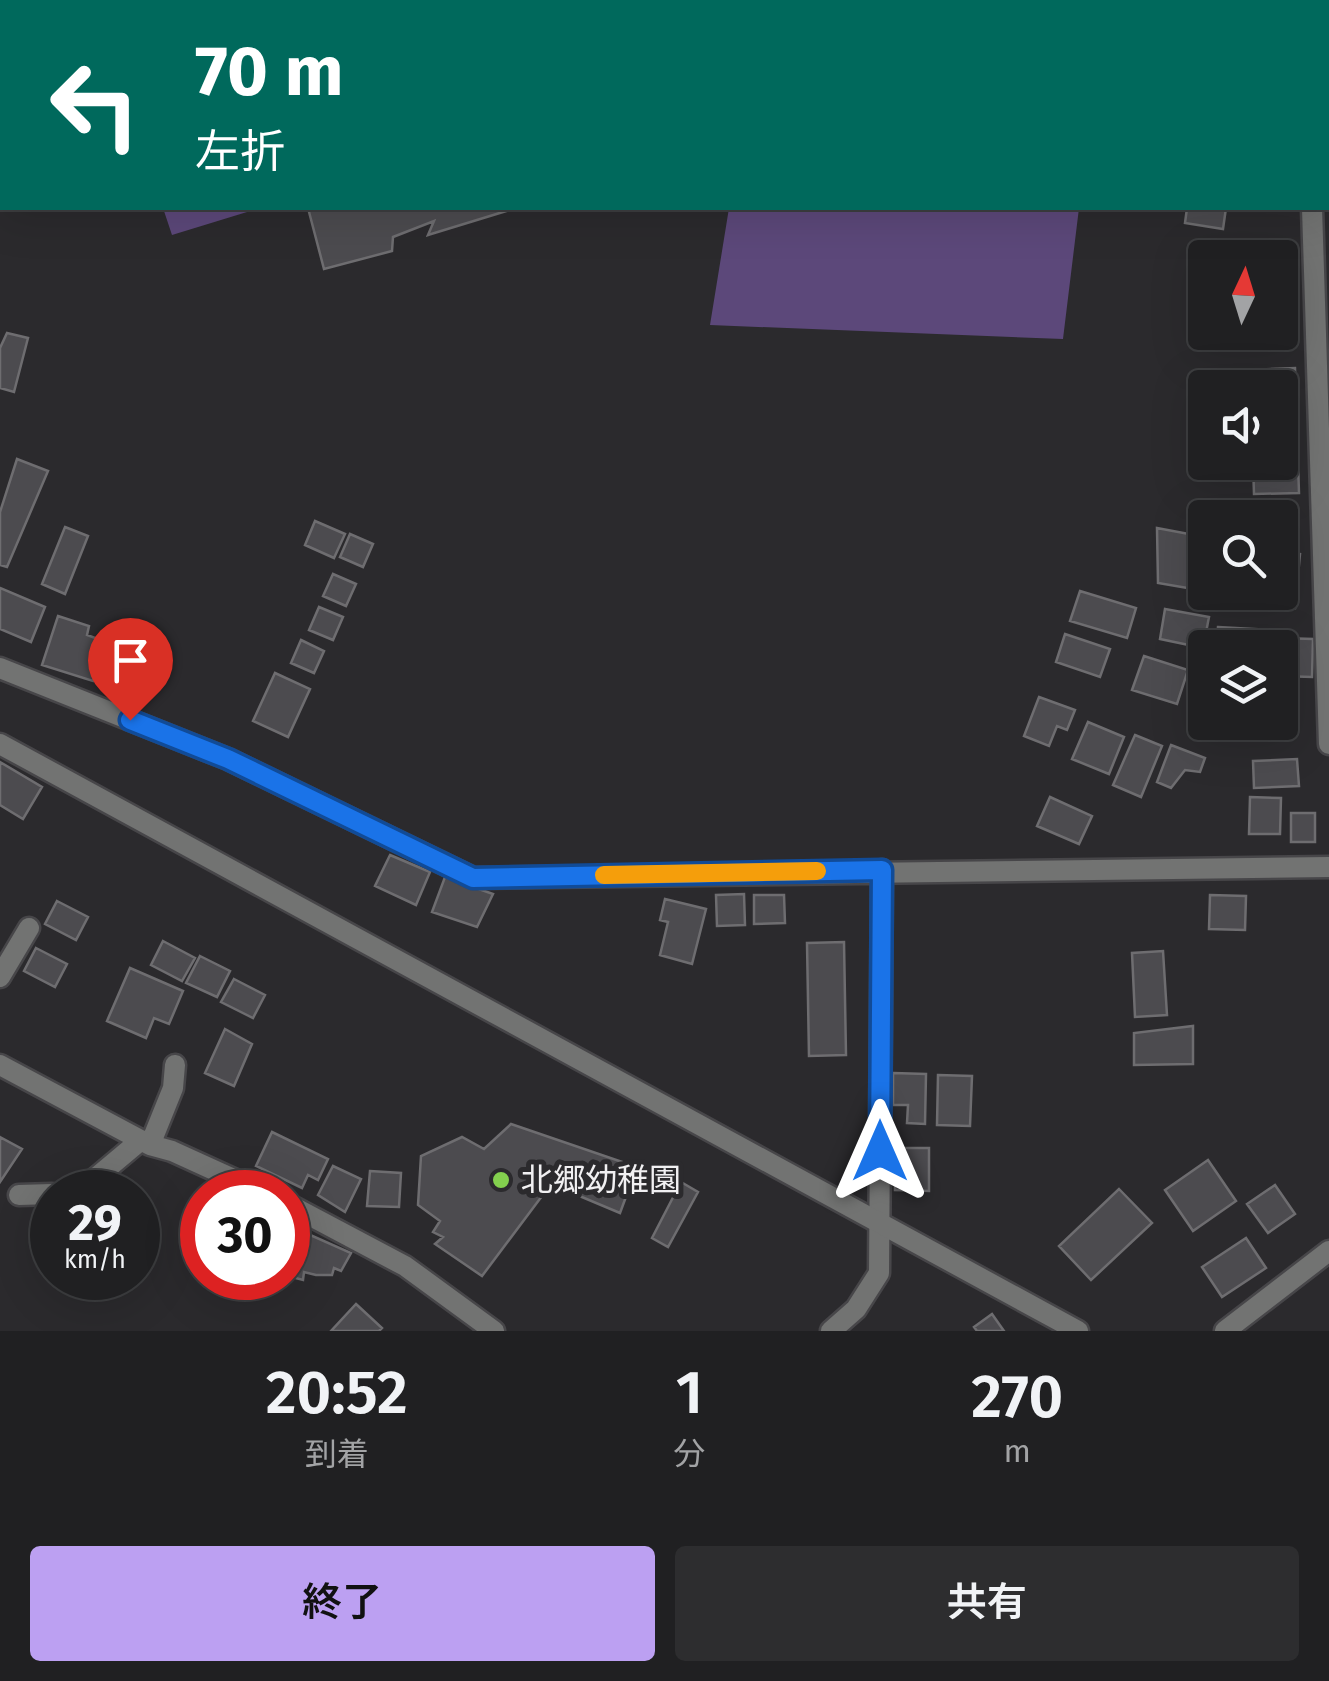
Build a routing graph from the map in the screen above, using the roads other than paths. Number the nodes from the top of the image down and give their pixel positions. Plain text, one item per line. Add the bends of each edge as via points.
1 (1312, 210) edge
2 (1321, 278) edge
3 (0, 668) edge
4 (0, 744) edge
5 (1329, 744) edge
6 (1329, 867) edge
7 (882, 870) junction
8 (29, 928) dead end
9 (0, 977) edge
10 (0, 1065) edge
11 (175, 1065) dead end
12 (145, 1142) junction
13 (108, 1170) edge
14 (214, 1170) edge
15 (30, 1195) edge
16 (19, 1196) dead end
17 (310, 1216) edge
18 (879, 1225) junction
19 (1329, 1251) edge
20 (494, 1331) edge
21 (830, 1331) edge
22 (1078, 1331) edge
23 (1225, 1331) edge

1 - 2 street
2 - 5 street
3 - 7 street via 228,759 473,878
4 - 18 street
6 - 7 street
7 - 18 street
8 - 9 street
10 - 12 street
11 - 12 street via 173,1088
12 - 13 street
12 - 14 street
15 - 16 street
17 - 20 street via 405,1266
18 - 21 street via 879,1273 856,1308
18 - 22 street
19 - 23 street

